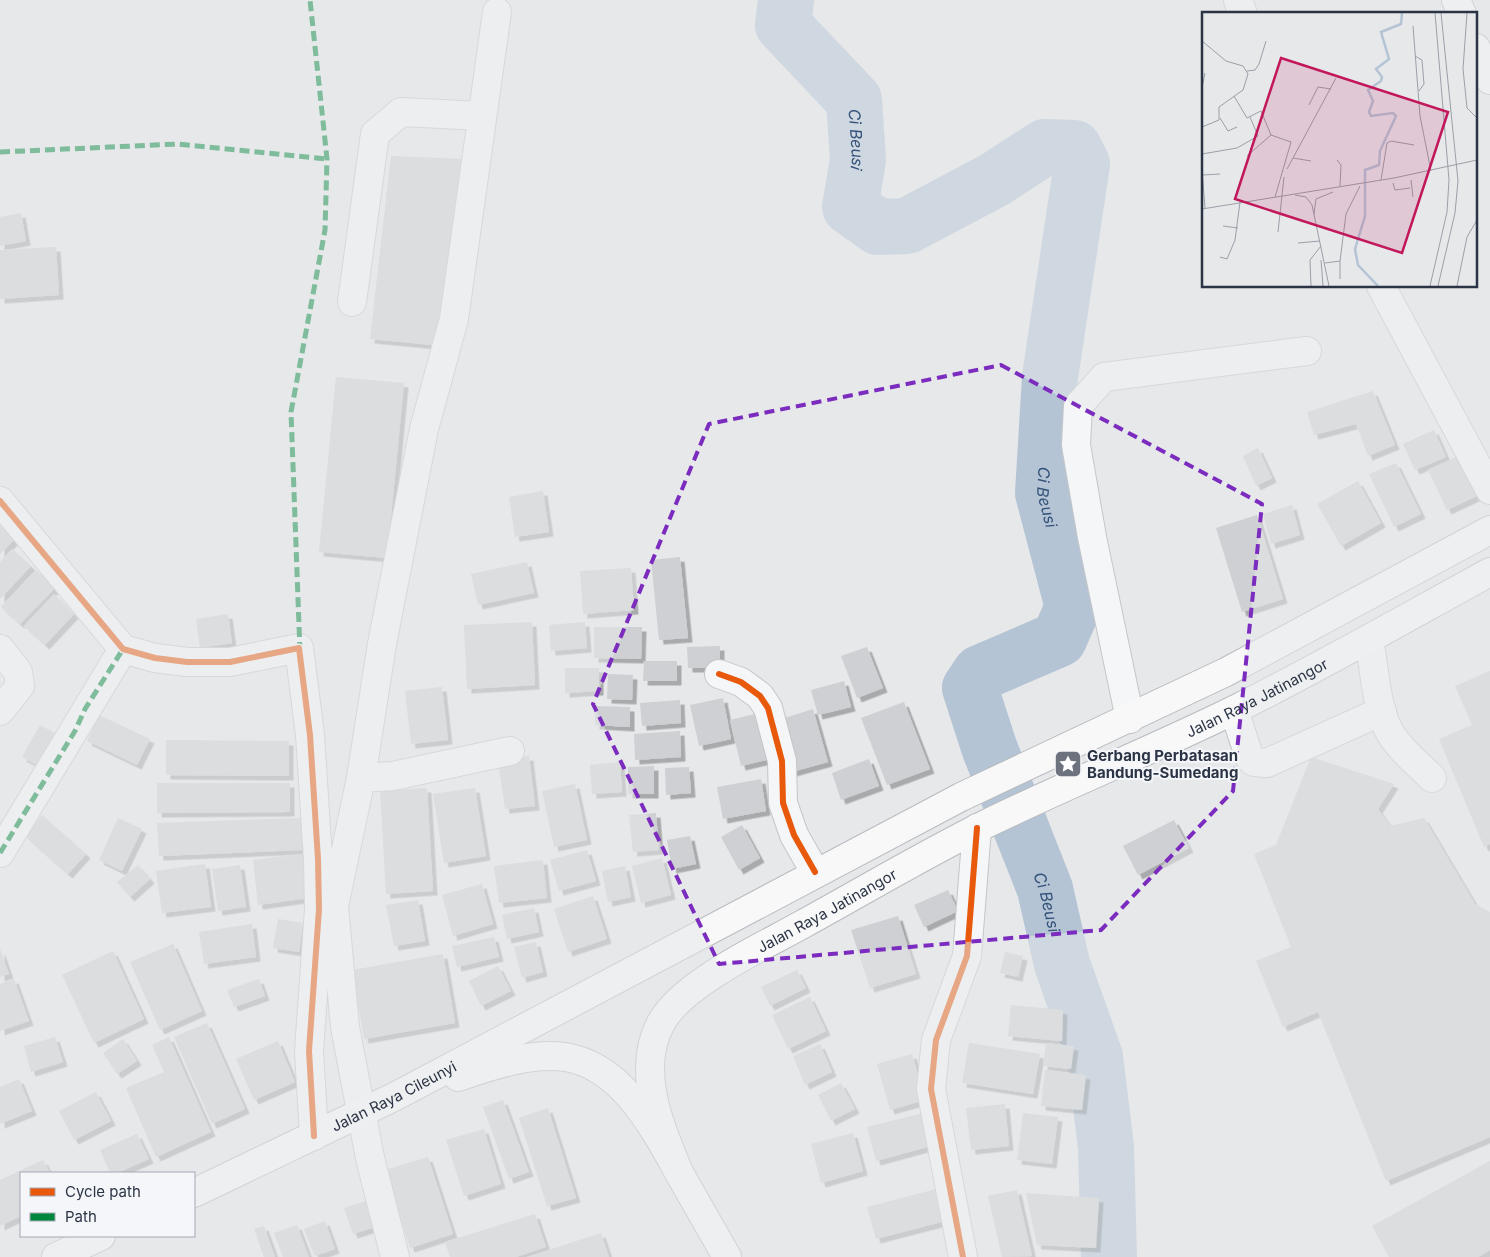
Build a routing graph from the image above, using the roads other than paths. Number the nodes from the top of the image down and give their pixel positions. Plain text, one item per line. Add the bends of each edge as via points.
1 (1238, 0) edge
2 (1456, 0) edge
3 (497, 12) dead end
4 (1242, 12) edge
5 (1461, 12) edge
6 (1478, 53) edge
7 (1490, 80) edge
8 (482, 116) junction
9 (1381, 288) edge
10 (352, 302) dead end
11 (1307, 351) dead end
12 (1490, 490) edge
13 (0, 501) edge
14 (1490, 530) edge
15 (1490, 572) edge
16 (1369, 639) junction
17 (123, 648) junction
18 (0, 650) edge
19 (719, 674) dead end
20 (1234, 710) junction
21 (0, 711) edge
22 (1382, 711) junction
23 (1130, 718) junction
24 (510, 751) dead end
25 (361, 778) junction
26 (1432, 778) dead end
27 (983, 826) junction
28 (0, 853) edge
29 (815, 872) junction
30 (361, 1114) junction
31 (314, 1136) junction
32 (680, 1175) junction
33 (195, 1193) edge
34 (99, 1237) edge
35 (56, 1257) edge
36 (394, 1257) edge
37 (727, 1257) edge
38 (963, 1257) edge

1 - 4 street
2 - 5 highway
3 - 8 street
6 - 7 highway
8 - 10 street via 401,112 375,134
8 - 25 street via 454,319 422,439 382,644
9 - 12 street
11 - 23 street via 1104,377 1078,406 1078,454
13 - 17 street
14 - 23 highway via 1226,672
15 - 16 highway, Jalan Raya Jatinangor
16 - 20 highway, Jalan Raya Jatinangor
16 - 22 street
17 - 28 street
17 - 31 street via 187,662 230,662 299,648 310,735 318,859 319,909 309,1052
18 - 21 street via 18,672 20,686
19 - 29 street via 741,682 760,696 768,708 782,761 784,803 794,835
20 - 22 street via 1250,759 1267,763
20 - 27 highway, Jalan Raya Jatinangor
22 - 26 street via 1388,729 1400,746
23 - 29 highway via 961,797
24 - 25 street via 393,776
25 - 30 street via 334,906 345,1027
27 - 32 highway, Jalan Raya Jatinangor via 720,971 679,1002 663,1019 653,1041 650,1078 660,1120
27 - 38 street via 967,956 936,1040 931,1089
29 - 30 highway, Jalan Raya Cileunyi
30 - 31 highway, Jalan Raya Cileunyi
30 - 32 highway via 471,1072 530,1058 566,1057 599,1069 616,1082 654,1130
30 - 36 street
31 - 33 highway, Jalan Raya Cileunyi
32 - 37 highway
34 - 35 highway

